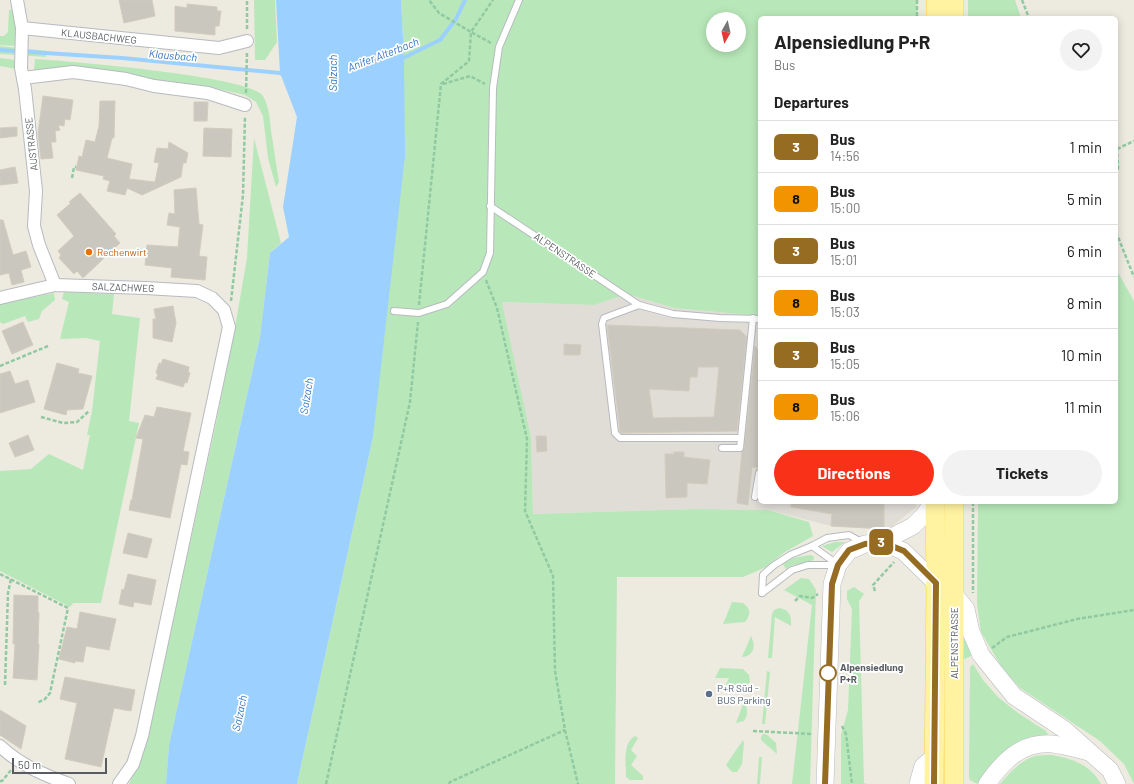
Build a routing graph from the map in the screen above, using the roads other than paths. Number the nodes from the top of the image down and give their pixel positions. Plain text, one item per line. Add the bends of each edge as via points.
1 (17, 0) edge
2 (519, 0) edge
3 (936, 0) edge
4 (954, 0) edge
5 (936, 16) edge
6 (954, 16) edge
7 (22, 31) junction
8 (247, 41) dead end
9 (22, 73) junction
10 (245, 104) road end
11 (490, 206) junction
12 (55, 285) junction
13 (0, 298) edge
14 (639, 305) junction
15 (394, 312) dead end
16 (753, 318) junction
17 (758, 319) edge
18 (740, 438) junction
19 (722, 448) dead end
20 (758, 479) edge
21 (755, 497) dead end
22 (932, 504) edge
23 (934, 504) edge
24 (954, 504) edge
25 (882, 542) junction
26 (865, 544) junction
27 (812, 546) junction
28 (838, 565) junction
29 (936, 583) junction
30 (954, 594) junction
31 (0, 746) edge
32 (1091, 752) junction
33 (934, 757) junction
34 (69, 784) edge
35 (119, 784) edge
36 (825, 784) edge
37 (918, 784) edge
38 (934, 784) edge
39 (954, 784) edge
40 (987, 784) edge
41 (1117, 784) edge

1 - 7 street, AUSTRASSE
2 - 11 lane via 499,47 493,88
3 - 5 main road
4 - 6 main road
7 - 8 street, KLAUSBACHWEG via 219,48
7 - 9 street, AUSTRASSE
9 - 10 street via 73,72 126,79 154,86 208,93
9 - 12 street, AUSTRASSE via 36,191 34,226
11 - 14 lane, ALPENSTRASSE
11 - 15 lane via 490,253 483,272 447,304 419,313
12 - 13 street, SALZACHWEG
12 - 35 street, SALZACHWEG via 198,291 212,298 224,310 229,327 142,736 133,764
14 - 16 lane, ALPENSTRASSE via 673,314
14 - 18 lane via 604,318 602,324 615,433 620,438
16 - 17 lane, ALPENSTRASSE
16 - 18 lane
18 - 19 lane via 740,448
20 - 21 lane
22 - 25 street via 913,526
23 - 29 main road, ALPENSTRASSE
24 - 30 main road, ALPENSTRASSE
25 - 26 street
25 - 29 street via 904,551
26 - 27 lane via 849,535 827,538
26 - 28 street via 849,550
27 - 28 lane
27 - 28 lane via 790,555 773,566 763,576 762,593 792,570 808,565
28 - 36 street via 832,584
29 - 33 main road, ALPENSTRASSE
30 - 32 street via 966,609 981,656 1014,696 1065,730
30 - 39 main road, ALPENSTRASSE
31 - 34 street via 18,761
32 - 40 street via 1052,744 1032,745 1013,754 998,768
32 - 41 street via 1110,770
33 - 37 street via 923,766
33 - 38 main road, ALPENSTRASSE

